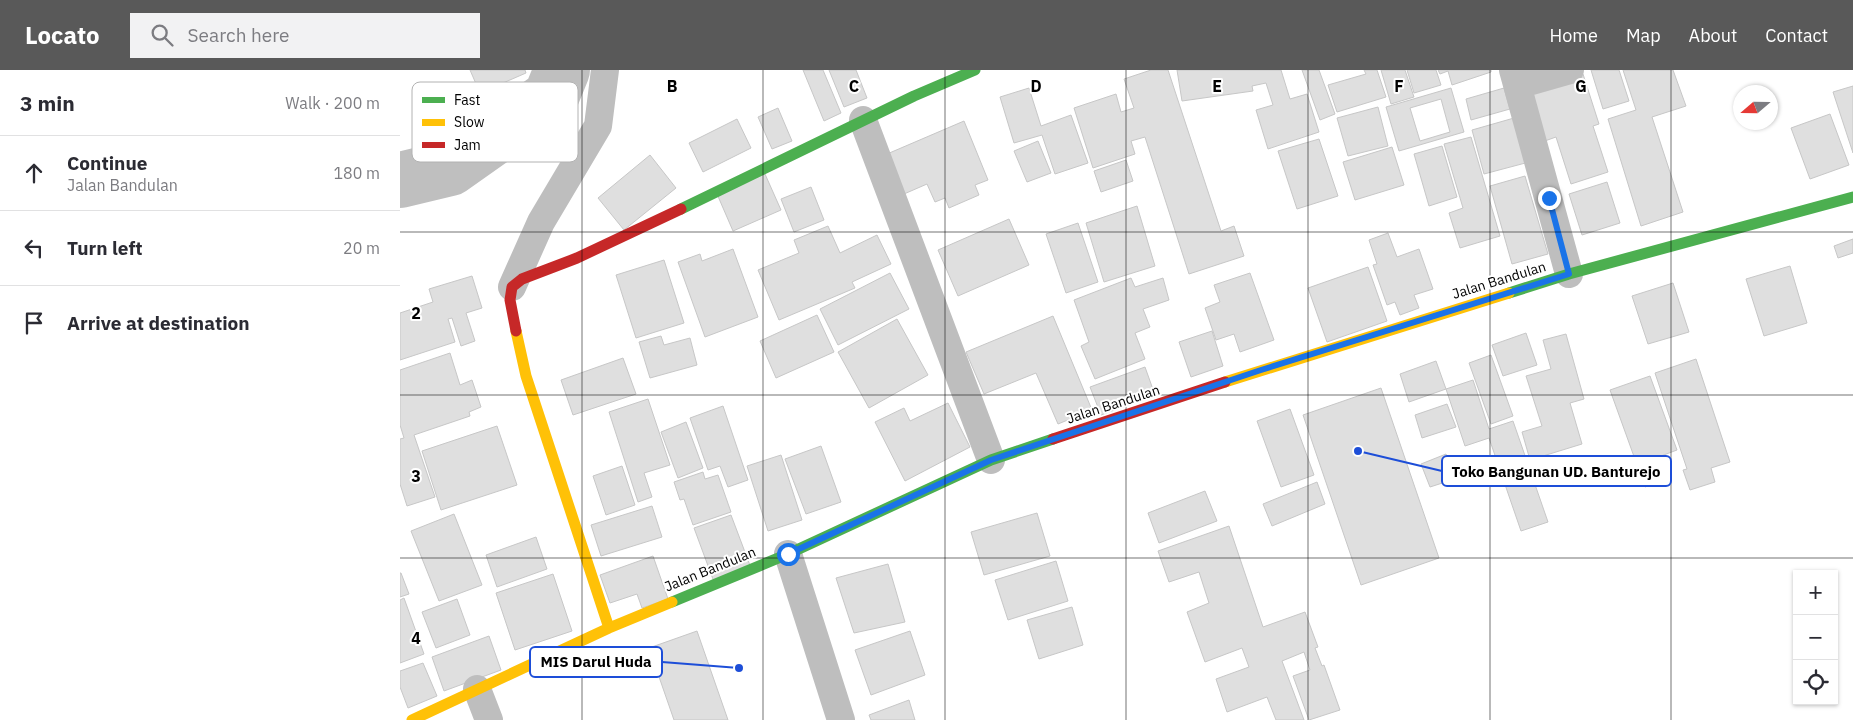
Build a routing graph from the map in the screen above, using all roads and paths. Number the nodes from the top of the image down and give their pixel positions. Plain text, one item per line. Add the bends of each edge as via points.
1 (605, 70) edge
2 (975, 70) edge
3 (1570, 70) edge
4 (1516, 78) edge
5 (863, 120) junction
6 (578, 159) edge
7 (576, 162) edge
8 (1853, 197) edge
9 (1569, 274) junction
10 (512, 287) junction
11 (991, 460) junction
12 (788, 554) junction
13 (609, 628) junction
14 (477, 689) junction
15 (412, 720) edge
16 (490, 720) edge
17 (841, 720) edge

1 - 6 street via 598,126
2 - 5 street
3 - 4 street
4 - 9 street
5 - 10 street via 586,254 522,279
5 - 11 street
7 - 10 street via 540,222
8 - 9 street, Jalan Bandulan
9 - 11 street, Jalan Bandulan via 1261,370
10 - 13 street via 510,300 526,376
11 - 12 street, Jalan Bandulan
12 - 13 street, Jalan Bandulan
12 - 17 street
13 - 14 street, Jalan Bandulan
14 - 15 street, Jalan Bandulan
14 - 16 street

